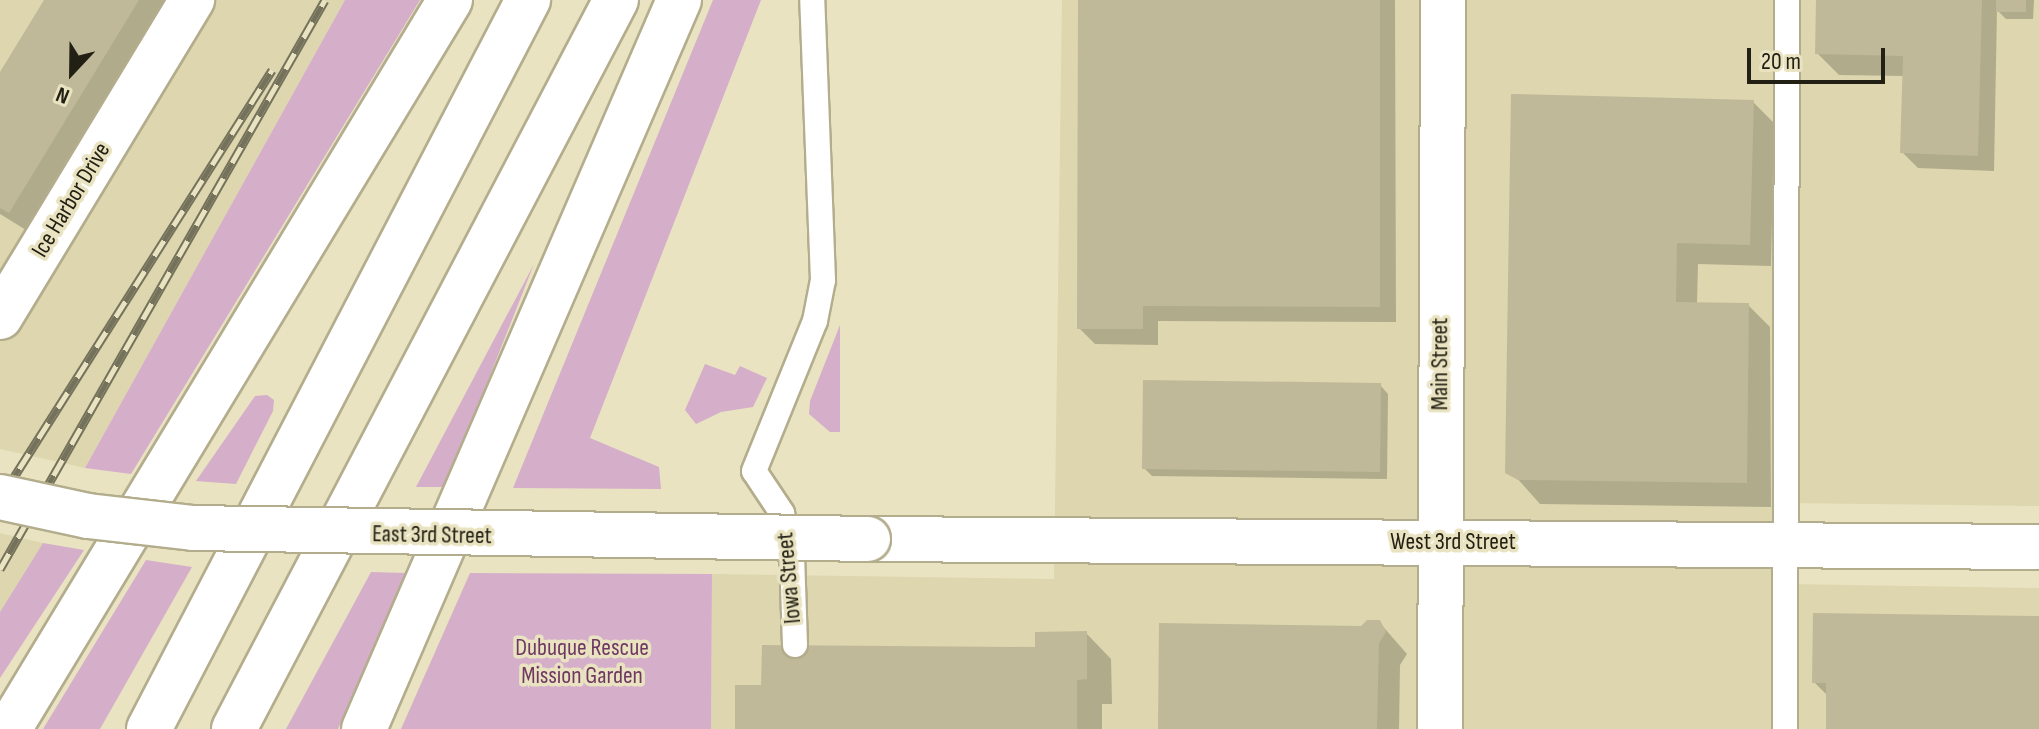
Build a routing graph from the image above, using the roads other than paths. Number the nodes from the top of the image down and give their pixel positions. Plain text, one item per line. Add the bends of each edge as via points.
1 (192, 0) edge
2 (450, 0) edge
3 (528, 0) edge
4 (616, 0) edge
5 (679, 0) edge
6 (812, 0) edge
7 (1443, 0) edge
8 (1787, 0) edge
9 (0, 317) edge
10 (0, 497) edge
11 (868, 539) joint
12 (1440, 542) junction
13 (1788, 545) junction
14 (2039, 547) edge
15 (795, 645) dead end
16 (9, 729) edge
17 (149, 729) edge
18 (234, 729) edge
19 (364, 729) edge
20 (1440, 729) edge
21 (1785, 729) edge

1 - 9 main road, Ice Harbor Drive
2 - 16 main road
3 - 17 main road
4 - 18 main road
5 - 19 main road
6 - 15 lane, Iowa Street via 823,280 815,321 754,471 782,513 792,555
7 - 12 main road, Main Street
8 - 13 lane
10 - 11 main road, East 3rd Street, bridge via 88,516 193,528
11 - 12 main road, West 3rd Street
12 - 13 main road, West 3rd Street
12 - 20 main road, Main Street
13 - 14 main road, West 3rd Street
13 - 21 lane

